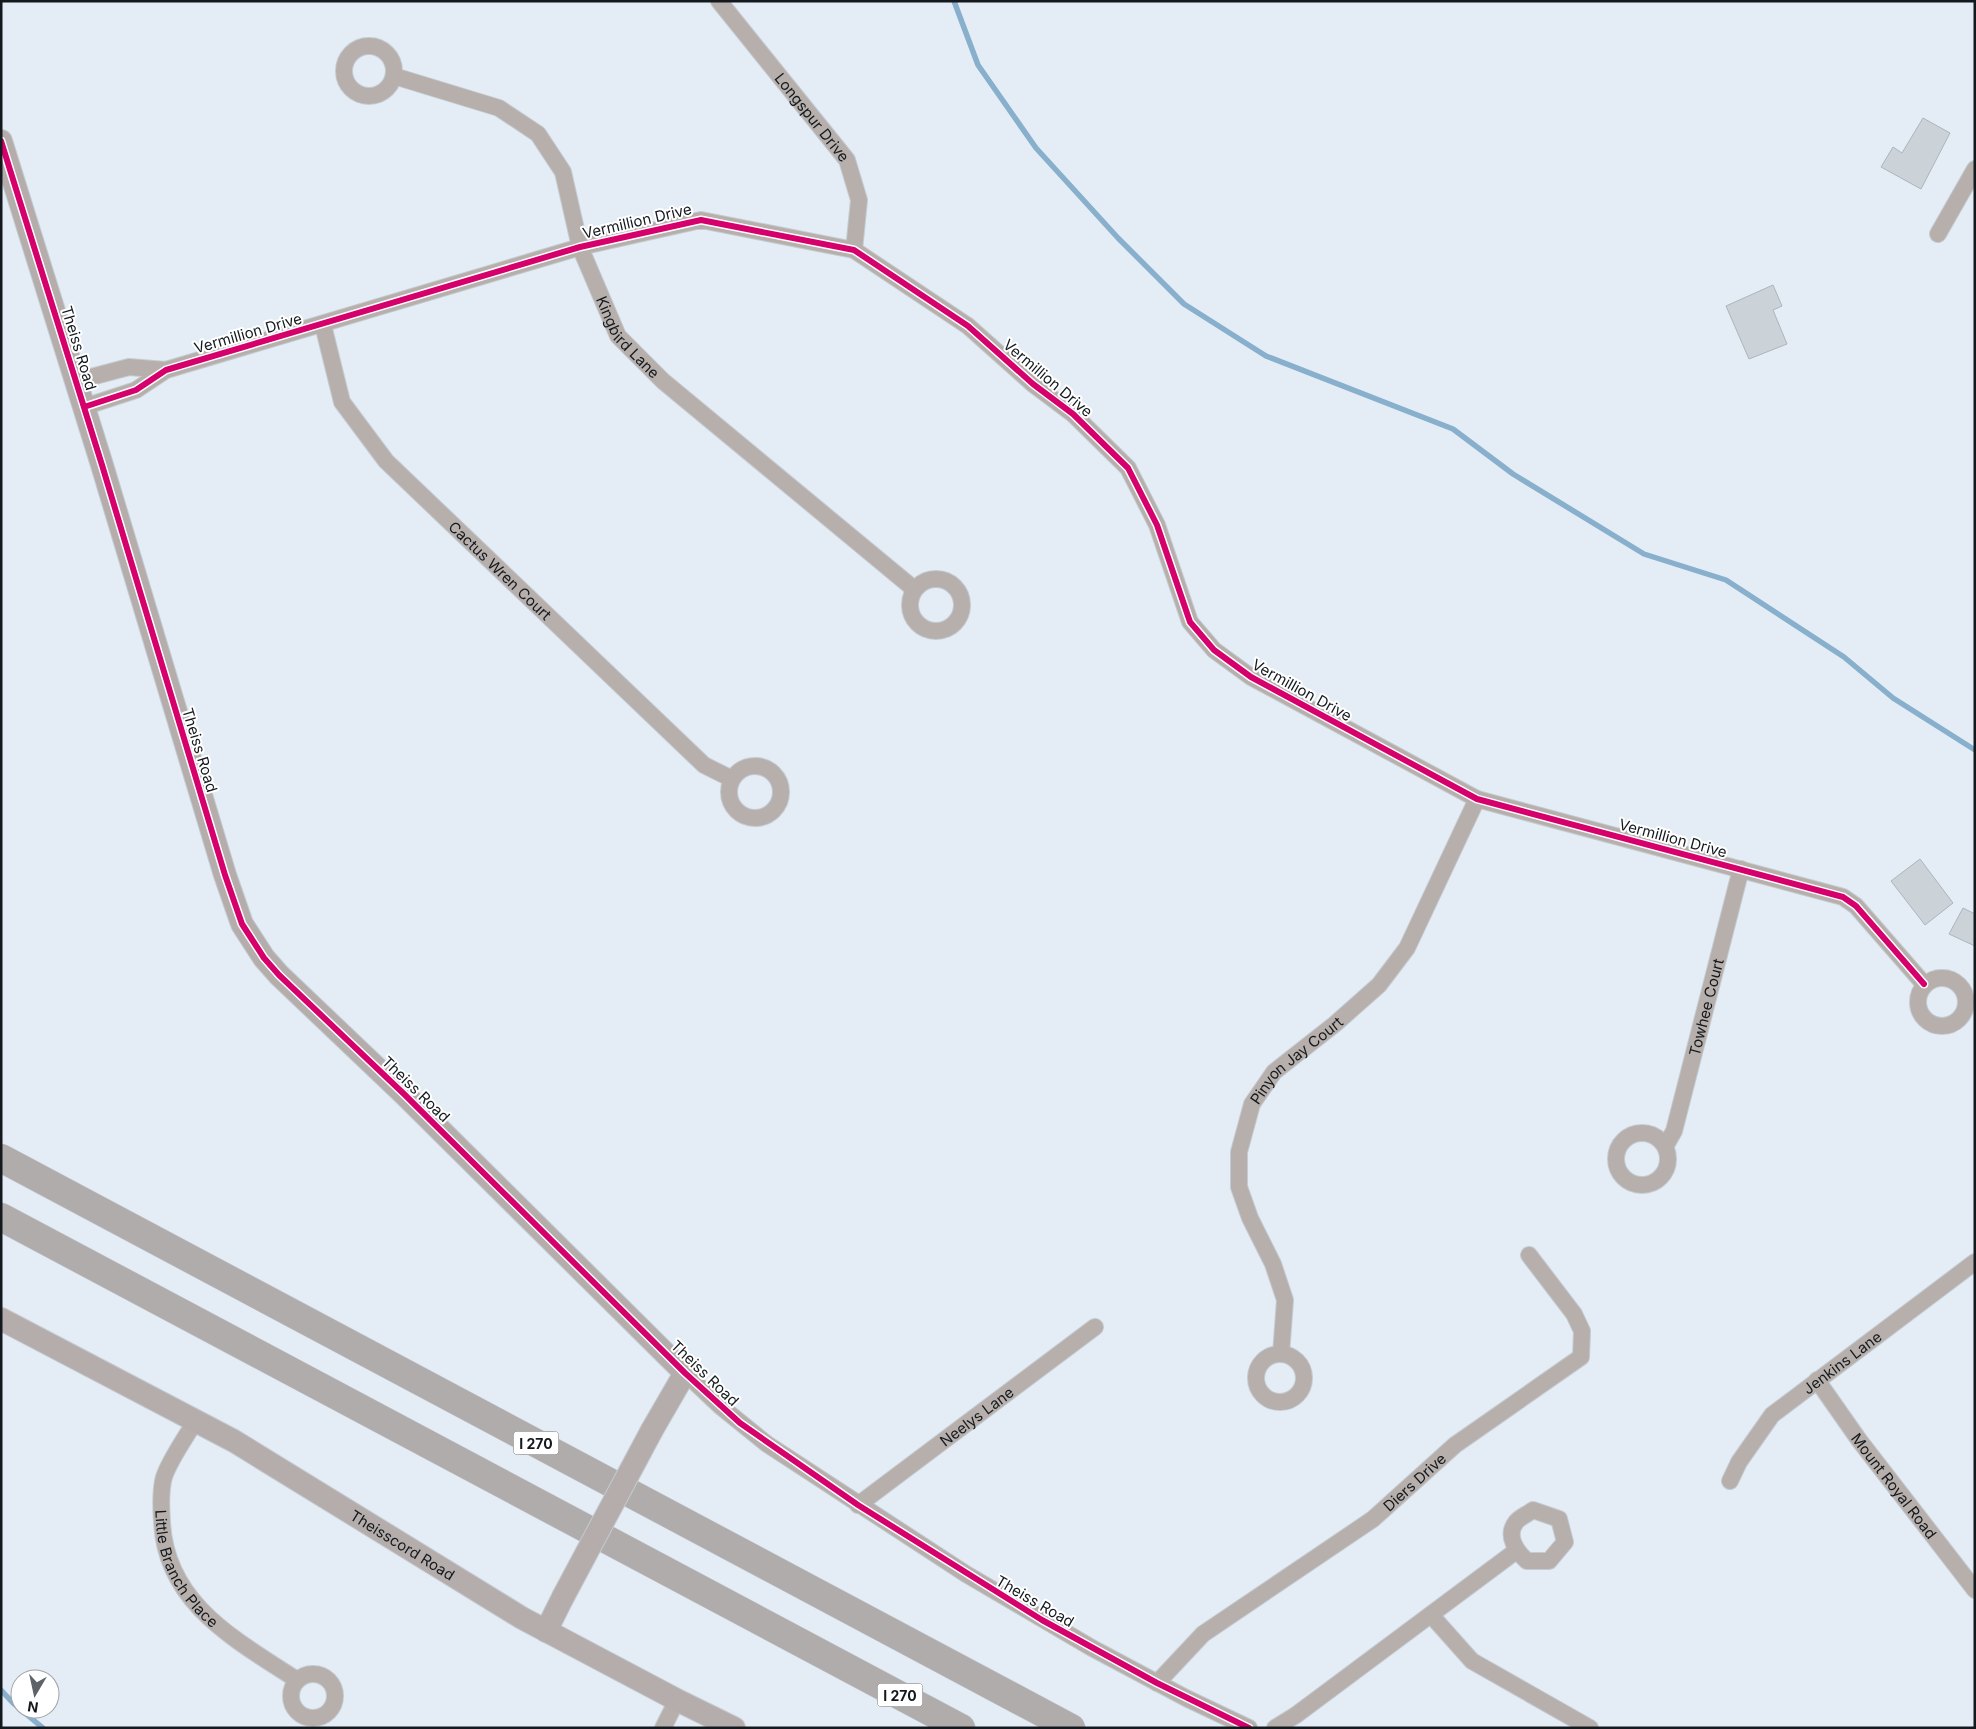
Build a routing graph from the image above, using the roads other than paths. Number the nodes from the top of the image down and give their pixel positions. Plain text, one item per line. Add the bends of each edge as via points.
1 (719, 1) edge
2 (394, 76) dead end
3 (1, 142) edge
4 (1975, 169) edge
5 (1938, 234) dead end
6 (580, 247) junction
7 (854, 250) junction
8 (323, 325) junction
9 (166, 370) junction
10 (76, 381) junction
11 (84, 407) junction
12 (914, 589) dead end
13 (732, 779) dead end
14 (1477, 799) junction
15 (1741, 869) junction
16 (1924, 984) dead end
17 (1666, 1145) dead end
18 (1, 1158) edge
19 (1, 1217) edge
20 (1530, 1256) dead end
21 (1975, 1262) edge
22 (1, 1319) edge
23 (1095, 1328) dead end
24 (1281, 1354) dead end
25 (686, 1373) junction
26 (1817, 1380) junction
27 (196, 1420) junction
28 (1730, 1481) dead end
29 (858, 1505) junction
30 (1516, 1551) dead end
31 (1975, 1590) edge
32 (1431, 1615) junction
33 (546, 1631) junction
34 (297, 1680) dead end
35 (1157, 1683) junction
36 (677, 1700) junction
37 (663, 1728) edge
38 (734, 1728) edge
39 (962, 1728) edge
40 (1071, 1728) edge
41 (1249, 1728) edge
42 (1276, 1728) edge
43 (1590, 1728) edge

1 - 7 street, Longspur Drive via 847,160 859,200
2 - 6 street, Kingbird Lane via 499,108 538,134 563,172
3 - 10 street, Theiss Road
4 - 5 street
6 - 7 street, Vermillion Drive via 701,220
6 - 8 street, Vermillion Drive
6 - 12 street, Kingbird Lane via 618,336 663,381
7 - 14 street, Vermillion Drive via 968,326 1033,384 1073,414 1128,468 1157,525 1190,622 1214,650 1251,677
8 - 9 street, Vermillion Drive
8 - 13 street, Cactus Wren Court via 342,402 386,461 704,765
9 - 10 street, Vermillion Drive via 129,367
9 - 11 street, Vermillion Drive via 136,390
10 - 11 street, Theiss Road
11 - 25 street, Theiss Road via 224,875 242,924 269,964 301,998 411,1100
14 - 15 street, Vermillion Drive
14 - 24 street, Pinyon Jay Court via 1408,948 1379,985 1274,1072 1252,1104 1239,1152 1238,1188 1273,1264 1285,1300
15 - 16 street, Vermillion Drive via 1843,897 1856,906
15 - 17 street, Towhee Court via 1674,1131
18 - 40 highway, I 270
19 - 39 highway, I 270
20 - 35 street, Diers Drive via 1574,1314 1582,1331 1581,1357 1455,1445 1373,1519 1203,1634
21 - 26 street, Jenkins Lane
22 - 27 street, Theisscord Road
23 - 29 street, Neelys Lane
25 - 29 street, Theiss Road via 740,1423
25 - 33 street, bridge via 652,1430
26 - 28 street, Jenkins Lane via 1772,1415
26 - 31 street, Mount Royal Road via 1859,1440
27 - 33 street, Theisscord Road
27 - 34 street, Little Branch Place via 164,1476 161,1500 163,1539 170,1562 183,1590 200,1612 238,1642
29 - 35 street, Theiss Road via 1042,1620
30 - 32 street
32 - 42 street
32 - 43 street via 1472,1661
33 - 36 street
35 - 41 street, Theiss Road
36 - 37 street
36 - 38 street

